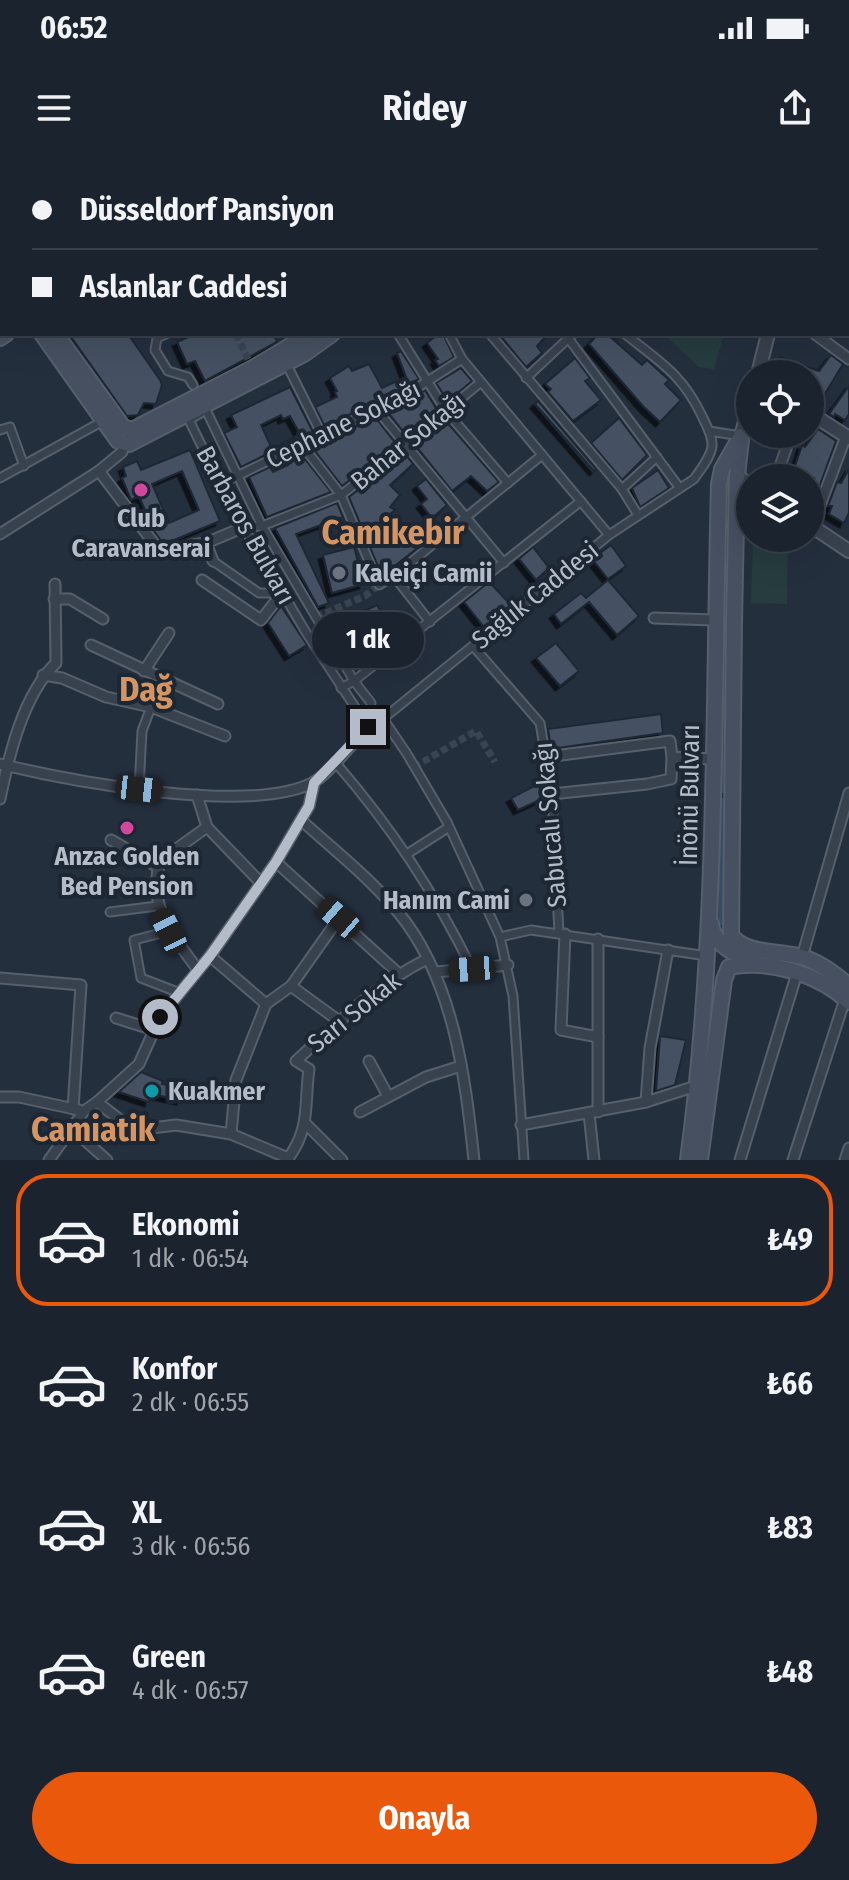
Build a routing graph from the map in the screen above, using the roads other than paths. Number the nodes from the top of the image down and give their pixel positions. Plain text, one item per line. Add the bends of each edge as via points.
1 (43, 336) edge
2 (57, 336) edge
3 (162, 336) edge
4 (307, 336) edge
5 (329, 336) edge
6 (399, 336) edge
7 (450, 336) edge
8 (492, 336) edge
9 (571, 336) edge
10 (628, 336) edge
11 (768, 336) edge
12 (818, 336) edge
13 (462, 359) junction
14 (849, 359) edge
15 (762, 360) edge
16 (286, 363) junction
17 (526, 378) junction
18 (481, 382) junction
19 (427, 384) junction
20 (193, 385) dead end
21 (377, 410) junction
22 (446, 411) junction
23 (103, 421) junction
24 (824, 422) edge
25 (0, 430) edge
26 (709, 431) junction
27 (322, 435) junction
28 (736, 435) edge
29 (127, 436) junction
30 (847, 437) edge
31 (302, 445) junction
32 (405, 445) junction
33 (736, 445) edge
34 (542, 455) junction
35 (657, 457) junction
36 (24, 466) junction
37 (99, 471) junction
38 (237, 475) junction
39 (0, 478) edge
40 (508, 483) junction
41 (220, 484) junction
42 (679, 487) junction
43 (622, 489) junction
44 (824, 494) edge
45 (341, 495) junction
46 (581, 501) junction
47 (638, 515) junction
48 (465, 516) junction
49 (262, 526) junction
50 (244, 527) junction
51 (0, 534) edge
52 (609, 535) junction
53 (824, 535) edge
54 (206, 543) junction
55 (849, 551) edge
56 (742, 552) edge
57 (213, 561) joint
58 (504, 563) junction
59 (394, 576) junction
60 (202, 580) dead end
61 (55, 584) dead end
62 (282, 593) junction
63 (54, 599) junction
64 (654, 618) dead end
65 (103, 619) dead end
66 (715, 620) junction
67 (430, 622) junction
68 (169, 633) dead end
69 (91, 645) dead end
70 (473, 646) junction
71 (144, 671) junction
72 (43, 675) junction
73 (354, 681) junction
74 (341, 688) junction
75 (371, 703) dead end
76 (218, 704) dead end
77 (151, 707) junction
78 (382, 716) junction
79 (368, 727) junction
80 (225, 736) dead end
81 (546, 757) junction
82 (672, 757) junction
83 (714, 759) junction
84 (335, 762) junction
85 (4, 764) edge
86 (314, 783) junction
87 (139, 789) junction
88 (849, 793) edge
89 (552, 794) junction
90 (197, 795) junction
91 (0, 799) edge
92 (301, 820) junction
93 (207, 827) junction
94 (449, 827) junction
95 (111, 840) dead end
96 (407, 854) junction
97 (276, 862) junction
98 (158, 867) junction
99 (260, 882) junction
100 (157, 906) junction
101 (110, 912) dead end
102 (339, 918) junction
103 (710, 920) junction
104 (169, 931) junction
105 (562, 934) junction
106 (500, 937) junction
107 (598, 939) junction
108 (668, 950) junction
109 (210, 956) junction
110 (707, 957) junction
111 (802, 957) junction
112 (427, 959) junction
113 (508, 965) junction
114 (765, 966) junction
115 (472, 969) junction
116 (198, 970) junction
117 (436, 972) junction
118 (398, 973) junction
119 (797, 973) junction
120 (0, 978) edge
121 (291, 986) junction
122 (180, 993) junction
123 (848, 996) edge
124 (266, 1004) junction
125 (116, 1018) dead end
126 (339, 1021) junction
127 (154, 1030) junction
128 (598, 1037) junction
129 (369, 1061) dead end
130 (461, 1066) junction
131 (696, 1086) junction
132 (388, 1096) junction
133 (0, 1097) edge
134 (97, 1102) junction
135 (646, 1102) junction
136 (78, 1110) junction
137 (360, 1112) dead end
138 (593, 1112) junction
139 (306, 1124) junction
140 (521, 1125) junction
141 (71, 1128) junction
142 (231, 1134) junction
143 (849, 1148) edge
144 (288, 1159) edge
145 (49, 1160) edge
146 (107, 1160) edge
147 (342, 1160) edge
148 (474, 1160) edge
149 (524, 1160) edge
150 (594, 1160) edge
151 (688, 1160) edge
152 (700, 1160) edge
153 (740, 1160) edge
154 (793, 1160) edge
155 (845, 1160) edge

1 - 23 main road
2 - 29 main road
3 - 20 street via 155,350 168,371 188,377
4 - 29 main road
5 - 16 main road
6 - 19 street
7 - 13 street
8 - 17 street
9 - 17 street
9 - 35 street
10 - 26 street via 675,373
11 - 15 street
12 - 14 street
13 - 18 street
13 - 19 street, Cephane Sokağı
16 - 27 street
16 - 29 main road via 135,442
17 - 43 street
18 - 22 street, Bahar Sokağı
18 - 34 street
19 - 21 street, Cephane Sokağı
19 - 22 street
21 - 27 street, Cephane Sokağı
21 - 32 street
22 - 32 street, Bahar Sokağı
22 - 40 street
23 - 29 main road via 118,441
23 - 36 street
24 - 30 street
25 - 36 street via 10,427
26 - 28 street
26 - 42 street, Sağlık Caddesi via 712,446 704,465
27 - 31 street, Cephane Sokağı
29 - 37 street via 122,452
30 - 44 street
31 - 38 street, Cephane Sokağı
31 - 45 street
32 - 45 street, Bahar Sokağı
32 - 48 street
33 - 66 main road, İnönü Bulvarı via 719,484
34 - 40 street
34 - 46 street
35 - 42 street
35 - 43 street
36 - 39 street
37 - 51 street
37 - 54 street via 159,550
38 - 41 street, Cephane Sokağı
38 - 41 street, Barbaros Bulvarı via 206,410 189,420
38 - 49 street, Barbaros Bulvarı
40 - 48 street
41 - 50 street, Barbaros Bulvarı
42 - 47 street, Sağlık Caddesi
43 - 47 street
45 - 49 street, Bahar Sokağı
45 - 59 street via 379,585
46 - 52 street
46 - 58 street
47 - 52 street, Sağlık Caddesi
48 - 58 street
48 - 59 street
49 - 50 street, Bahar Sokağı
49 - 73 street, Barbaros Bulvarı
50 - 54 street
50 - 62 street, Barbaros Bulvarı
52 - 70 street, Sağlık Caddesi
53 - 55 street
54 - 57 street
56 - 111 main road, İnönü Bulvarı via 731,930 734,940 751,948
57 - 62 street via 259,593
58 - 67 street
59 - 67 street
60 - 62 street via 261,620
61 - 63 street
62 - 74 street, Barbaros Bulvarı
63 - 65 street via 70,599
63 - 72 street via 56,663
64 - 66 street
66 - 83 main road, İnönü Bulvarı
67 - 73 street
68 - 71 street
69 - 71 street
70 - 78 street, Sağlık Caddesi
70 - 81 street, Sabucalı Sokağı via 540,723
71 - 76 street
72 - 77 street
72 - 85 street
73 - 74 street
73 - 75 street, Barbaros Bulvarı
74 - 79 street, Barbaros Bulvarı
77 - 80 street
77 - 87 street via 142,731
78 - 79 street, Sağlık Caddesi
78 - 94 street
79 - 84 street
81 - 82 street via 670,741
81 - 89 street, Sabucalı Sokağı
82 - 83 street
82 - 89 street via 671,779
83 - 103 main road, İnönü Bulvarı
84 - 86 street
84 - 96 street
85 - 87 street
85 - 91 street
86 - 90 street via 269,796
86 - 92 street
87 - 90 street
88 - 111 street
89 - 105 street, Sabucalı Sokağı
90 - 93 street
92 - 97 street
92 - 112 street via 399,913
93 - 98 street
93 - 99 street
94 - 96 street
94 - 106 street
95 - 98 street
96 - 115 street
97 - 99 street
97 - 102 street
98 - 100 street
99 - 109 street
100 - 101 street
100 - 104 street
102 - 118 street
102 - 121 street
103 - 110 main road, İnönü Bulvarı
103 - 114 main road via 721,944
104 - 116 street
104 - 122 street via 134,940 141,978
105 - 106 street via 531,930
105 - 107 street
105 - 128 street via 561,1030
106 - 113 street
107 - 108 street
107 - 128 street
108 - 110 street
108 - 135 street
109 - 116 street
109 - 124 street
110 - 131 main road, İnönü Bulvarı
111 - 123 main road via 829,969
112 - 117 street
112 - 118 street, Sarı Sokak
113 - 115 street
113 - 140 street
114 - 119 main road
114 - 152 main road via 729,967 725,974
115 - 117 street
116 - 122 street
117 - 130 street
118 - 126 street, Sarı Sokak
119 - 123 main road
119 - 153 street
120 - 136 street via 81,985
121 - 124 street
121 - 126 street
122 - 127 street
123 - 154 street
124 - 142 street via 236,1080
125 - 127 street
126 - 139 street, Sarı Sokak via 296,1061 309,1069
127 - 134 street via 139,1064
128 - 138 street
129 - 132 street
130 - 132 street
130 - 148 street
131 - 135 street
131 - 151 main road, İnönü Bulvarı
132 - 137 street
133 - 136 street
134 - 136 street
134 - 142 street via 128,1126 176,1125
135 - 138 street
136 - 141 street
138 - 140 street
138 - 150 street
139 - 144 street, Sarı Sokak
139 - 147 street
140 - 149 street
141 - 145 street
141 - 146 street
142 - 144 street
143 - 155 street

